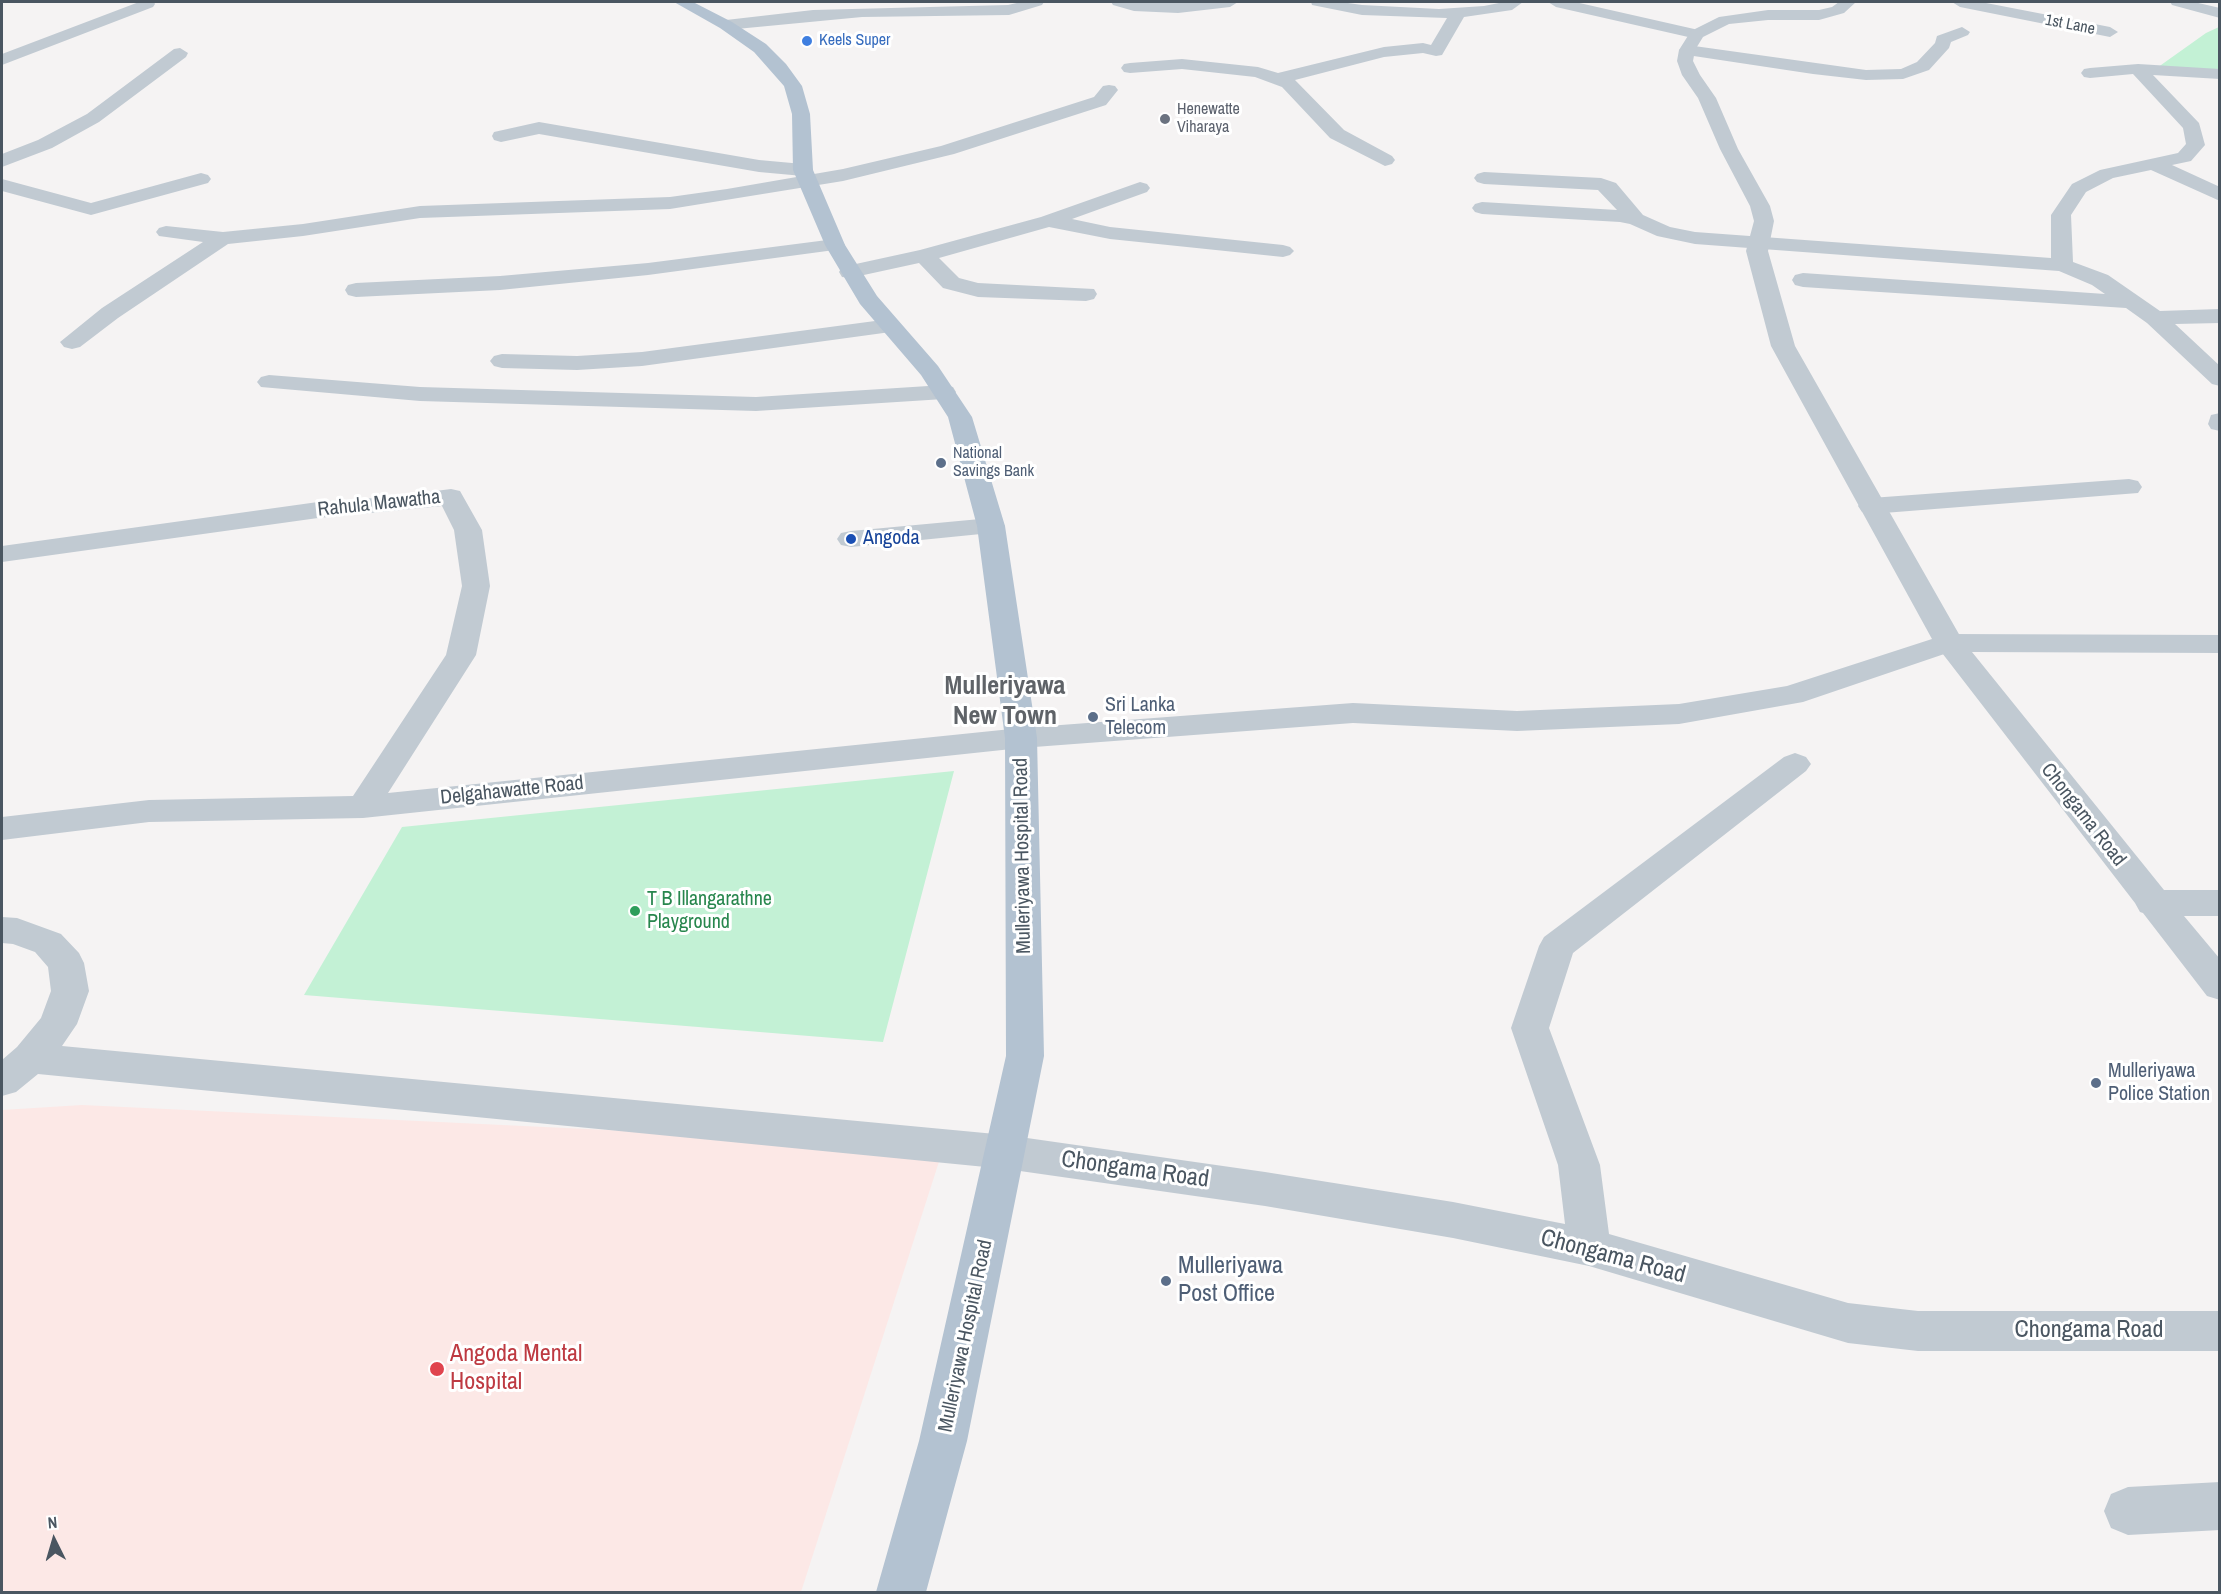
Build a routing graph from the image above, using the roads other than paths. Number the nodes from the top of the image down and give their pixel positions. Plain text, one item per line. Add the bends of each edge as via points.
1 (147, 2) edge
2 (682, 2) edge
3 (1036, 2) edge
4 (1119, 2) edge
5 (1230, 2) edge
6 (1318, 2) edge
7 (1515, 2) edge
8 (1556, 2) edge
9 (1848, 2) edge
10 (1960, 2) edge
11 (2178, 2) edge
12 (1458, 13) junction
13 (2220, 13) edge
14 (726, 25) junction
15 (1962, 32) dead end
16 (2110, 32) dead end
17 (1697, 34) junction
18 (1687, 50) junction
19 (180, 54) dead end
20 (2, 60) edge
21 (1130, 68) dead end
22 (2138, 69) junction
23 (2090, 74) dead end
24 (2220, 74) edge
25 (1276, 79) junction
26 (1109, 90) dead end
27 (501, 136) dead end
28 (1385, 160) dead end
29 (2, 161) edge
30 (2151, 163) junction
31 (805, 176) junction
32 (1484, 178) dead end
33 (201, 179) dead end
34 (2, 184) edge
35 (1140, 188) dead end
36 (2220, 195) edge
37 (1482, 208) dead end
38 (1636, 219) junction
39 (1048, 220) junction
40 (166, 232) dead end
41 (223, 238) junction
42 (1759, 243) junction
43 (1284, 251) dead end
44 (924, 256) junction
45 (842, 258) junction
46 (2062, 265) junction
47 (1803, 280) dead end
48 (356, 290) dead end
49 (1086, 294) dead end
50 (2130, 302) junction
51 (2220, 316) edge
52 (2155, 318) junction
53 (890, 326) junction
54 (72, 342) dead end
55 (502, 361) dead end
56 (2220, 379) edge
57 (269, 382) dead end
58 (944, 392) junction
59 (2130, 487) dead end
60 (1871, 506) junction
61 (991, 526) junction
62 (851, 539) dead end
63 (2, 554) edge
64 (1949, 643) junction
65 (2220, 644) edge
66 (1021, 738) junction
67 (1795, 764) dead end
68 (363, 807) junction
69 (2, 829) edge
70 (2152, 903) junction
71 (2220, 903) edge
72 (2, 930) edge
73 (2220, 986) edge
74 (16, 1070) edge
75 (1006, 1152) junction
76 (1589, 1247) junction
77 (2220, 1331) edge
78 (2220, 1506) edge
79 (2128, 1510) dead end
80 (901, 1593) edge

1 - 20 street
2 - 14 main road, Mulleriyawa Hospital Road
3 - 14 street via 1009,10 862,12
4 - 5 street via 1178,8
6 - 12 street via 1362,10
7 - 12 street via 1506,7
8 - 17 street
9 - 17 street via 1838,10 1819,15 1760,15 1725,20
10 - 16 street, 1st Lane
11 - 13 street
12 - 25 street via 1436,51 1423,48 1384,52
14 - 31 main road, Mulleriyawa Hospital Road via 760,48 793,86 801,114
15 - 18 street via 1943,39 1923,66 1903,74 1866,75
17 - 18 street
18 - 42 street, Chongama Road via 1685,61 1691,75 1707,98 1760,206 1764,221
19 - 29 street via 93,117 45,144
21 - 25 street via 1220,66
22 - 23 street
22 - 24 street
22 - 30 street via 2193,127 2196,145 2184,157
25 - 28 street via 1288,83 1336,134
26 - 31 street via 1100,101 947,150
27 - 31 street via 539,128
30 - 36 street
30 - 46 street via 2107,174 2079,188 2061,215
31 - 41 street via 670,203 420,212
31 - 45 main road, Mulleriyawa Hospital Road
32 - 38 street via 1601,184 1609,187
33 - 34 street via 91,210
35 - 39 street
37 - 38 street
38 - 42 street via 1664,232
39 - 43 street via 1110,233
39 - 44 street
40 - 41 street
41 - 54 street
42 - 46 street
42 - 60 street, Chongama Road via 1761,272 1783,345
44 - 45 street
44 - 49 street via 951,284 978,291
45 - 48 street
45 - 53 main road, Mulleriyawa Hospital Road
46 - 50 street via 2100,280
47 - 50 street
50 - 52 street
51 - 52 street
52 - 56 street
53 - 55 street via 642,359 577,363
53 - 58 main road, Mulleriyawa Hospital Road
57 - 58 street via 420,393 756,404
58 - 61 main road, Mulleriyawa Hospital Road via 960,417
59 - 60 street
60 - 64 street, Chongama Road
61 - 62 street
61 - 66 main road, Mulleriyawa Hospital Road
63 - 68 street, Rahula Mawatha via 318,510 451,497 468,530 476,586 461,656
64 - 65 street, Delgahawatte Road
64 - 66 street, Delgahawatte Road via 1792,695 1679,714 1517,721 1353,713
64 - 70 street, Chongama Road
66 - 68 street, Delgahawatte Road
66 - 75 main road, Mulleriyawa Hospital Road via 1025,1056
67 - 76 street via 1557,946 1530,1028 1579,1165
68 - 69 street, Delgahawatte Road via 148,812
70 - 71 street
70 - 73 street, Chongama Road
72 - 74 street via 48,943 66,963 70,991 58,1024
74 - 75 street, Chongama Road
75 - 76 street, Chongama Road via 1265,1189
75 - 80 main road, Mulleriyawa Hospital Road via 944,1441
76 - 77 street, Chongama Road via 1848,1323 1918,1331
78 - 79 street

